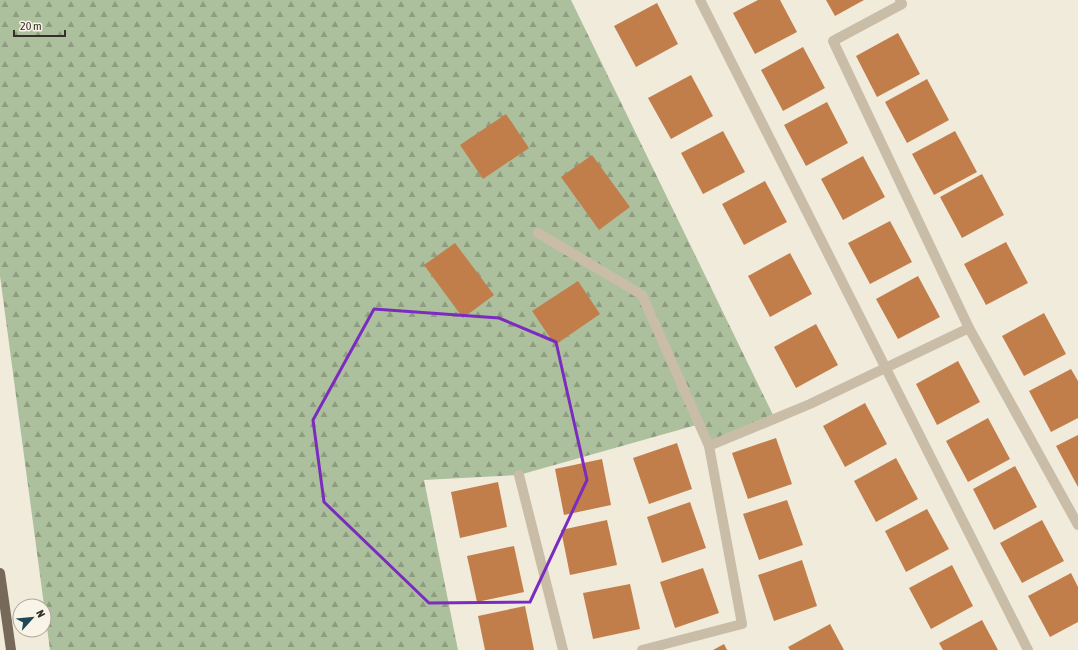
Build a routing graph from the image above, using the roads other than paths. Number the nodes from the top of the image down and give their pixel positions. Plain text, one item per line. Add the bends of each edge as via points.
1 (700, 0) edge
2 (900, 0) edge
3 (538, 233) dead end
4 (969, 328) junction
5 (885, 368) junction
6 (710, 446) junction
7 (519, 475) dead end
8 (1078, 525) edge
9 (0, 574) edge
10 (11, 650) edge
11 (563, 650) edge
12 (642, 650) edge
13 (1028, 650) edge

1 - 5 street
2 - 4 street via 902,4 833,41
3 - 6 street via 642,295
4 - 5 street
4 - 8 street
5 - 6 street via 810,404
5 - 13 street
6 - 12 street via 742,624
7 - 11 street
9 - 10 main road

